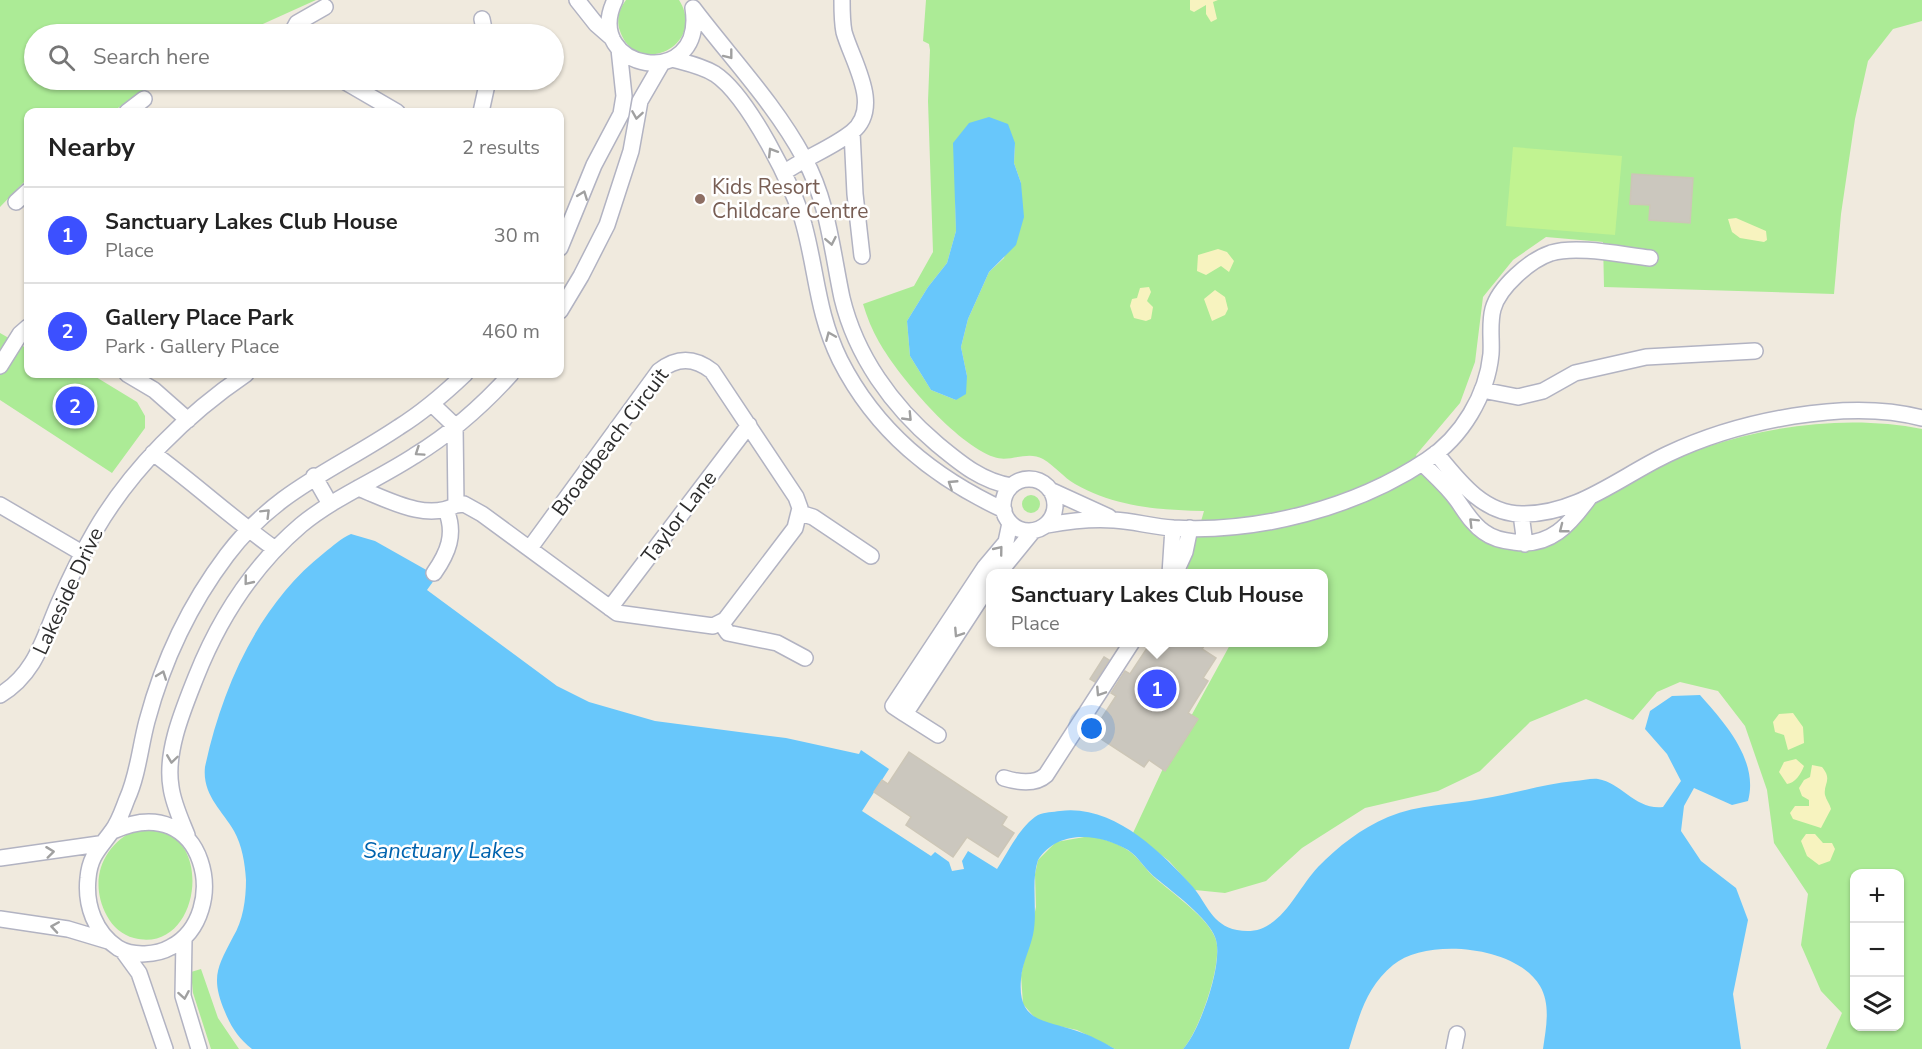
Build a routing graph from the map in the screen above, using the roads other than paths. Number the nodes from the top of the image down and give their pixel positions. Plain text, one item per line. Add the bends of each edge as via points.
1 (577, 0) edge
2 (615, 0) edge
3 (842, 0) edge
4 (691, 3) edge
5 (325, 7) dead end
6 (482, 19) dead end
7 (296, 24) edge
8 (483, 24) edge
9 (616, 43) junction
10 (667, 61) junction
11 (359, 90) edge
12 (486, 90) edge
13 (144, 99) dead end
14 (132, 108) edge
15 (390, 108) edge
16 (482, 108) edge
17 (852, 132) junction
18 (804, 158) junction
19 (785, 172) junction
20 (24, 195) edge
21 (16, 202) dead end
22 (564, 238) edge
23 (862, 256) dead end
24 (1650, 258) dead end
25 (564, 304) edge
26 (24, 330) edge
27 (862, 351) junction
28 (1755, 351) dead end
29 (841, 360) junction
30 (0, 366) edge
31 (134, 378) edge
32 (241, 378) edge
33 (461, 378) edge
34 (507, 378) edge
35 (1482, 390) junction
36 (432, 404) junction
37 (1922, 418) edge
38 (188, 420) junction
39 (749, 425) junction
40 (455, 426) junction
41 (153, 453) junction
42 (1429, 458) junction
43 (314, 476) junction
44 (1011, 486) junction
45 (358, 488) junction
46 (1050, 490) junction
47 (1590, 498) junction
48 (330, 504) junction
49 (0, 505) edge
50 (451, 507) junction
51 (800, 513) junction
52 (1521, 514) junction
53 (1007, 517) junction
54 (1115, 520) junction
55 (1040, 528) junction
56 (1173, 528) junction
57 (1190, 528) junction
58 (249, 530) junction
59 (1525, 544) junction
60 (530, 548) junction
61 (275, 549) junction
62 (82, 553) junction
63 (871, 556) dead end
64 (1002, 569) edge
65 (1170, 569) edge
66 (1177, 569) edge
67 (434, 573) dead end
68 (986, 590) edge
69 (610, 608) junction
70 (721, 623) junction
71 (1129, 647) edge
72 (805, 658) dead end
73 (0, 695) edge
74 (905, 714) junction
75 (938, 735) dead end
76 (1004, 778) dead end
77 (112, 831) junction
78 (186, 835) junction
79 (99, 844) junction
80 (0, 858) edge
81 (0, 919) edge
82 (184, 939) junction
83 (108, 941) junction
84 (123, 951) junction
85 (165, 1049) edge
86 (199, 1049) edge

1 - 9 street
2 - 9 street via 610,13
3 - 17 street via 845,33 865,101 864,116
4 - 10 street via 695,23 692,38 684,50
4 -> 18 street
5 - 7 street
6 - 8 street
9 - 10 street via 639,62
22 -> 9 street via 594,165 621,114 624,96
19 -> 10 street via 722,79 705,68
10 -> 25 street via 640,101 631,151 607,225
11 - 15 street
12 - 16 street
13 - 14 street
17 - 18 street
17 - 23 street
18 - 19 street
18 -> 27 street via 822,200 843,300
29 -> 19 street via 820,307 804,225
20 - 21 street
24 - 35 street via 1567,251 1532,263 1514,279 1494,307 1491,355
26 - 30 street
27 - 29 street
27 -> 44 street via 881,384 920,429 978,475
28 - 35 street via 1646,357 1575,373 1543,391 1518,397
53 -> 29 street via 921,462 892,435 861,397
31 - 38 street
32 - 38 street, Lakeside Drive
33 - 36 street
34 - 40 street
35 - 42 street via 1462,429
36 - 40 street
36 - 43 street
37 - 47 street via 1865,411 1776,420 1670,453
38 - 41 street, Lakeside Drive
39 - 51 street, Broadbeach Circuit via 796,496
39 - 60 street, Broadbeach Circuit via 712,370 700,362 669,363 659,371
39 - 69 street, Taylor Lane
40 -> 45 street via 416,455
40 - 50 street
41 - 58 street
41 - 62 street, Lakeside Drive via 108,510
42 - 52 street via 1476,496 1498,509
42 - 57 street via 1366,491 1302,514 1250,525
59 -> 42 street via 1503,541 1484,532 1465,514
43 - 48 street
58 -> 43 street
44 - 46 street via 1027,479
44 - 53 street via 1006,493
45 - 48 street
45 - 50 street via 409,507 436,512
46 - 54 street
46 - 55 street via 1055,504 1052,519
47 - 52 street via 1563,508
47 -> 59 street via 1554,537
48 - 61 street
49 - 62 street
50 - 60 street via 464,504
50 - 67 street via 448,549
51 - 63 street
51 - 70 street via 795,528
52 - 59 street
53 - 55 street via 1024,531
74 -> 53 street via 893,706 985,567 1006,542
54 - 55 street via 1086,519
54 - 56 street
55 - 64 street
56 - 57 street
56 - 65 street
57 - 66 street
58 - 61 street
77 -> 58 street via 128,797 147,721 174,644 212,575
60 - 69 street
61 -> 78 street via 225,615 201,664 178,729 170,779
62 - 73 street, Lakeside Drive via 34,664
68 -> 74 street
69 - 70 street via 638,618 702,626
70 - 72 street via 728,633 777,643
71 -> 76 street via 1046,775 1021,782
74 - 75 street
77 - 78 street via 145,822 172,827
77 - 79 street
78 - 82 street via 201,862 204,890 195,921
80 -> 79 street
79 - 83 street via 90,862 87,897
83 -> 81 street via 68,929
82 - 84 street via 158,952
82 -> 86 street via 183,996
83 - 84 street
84 - 85 street via 139,973

